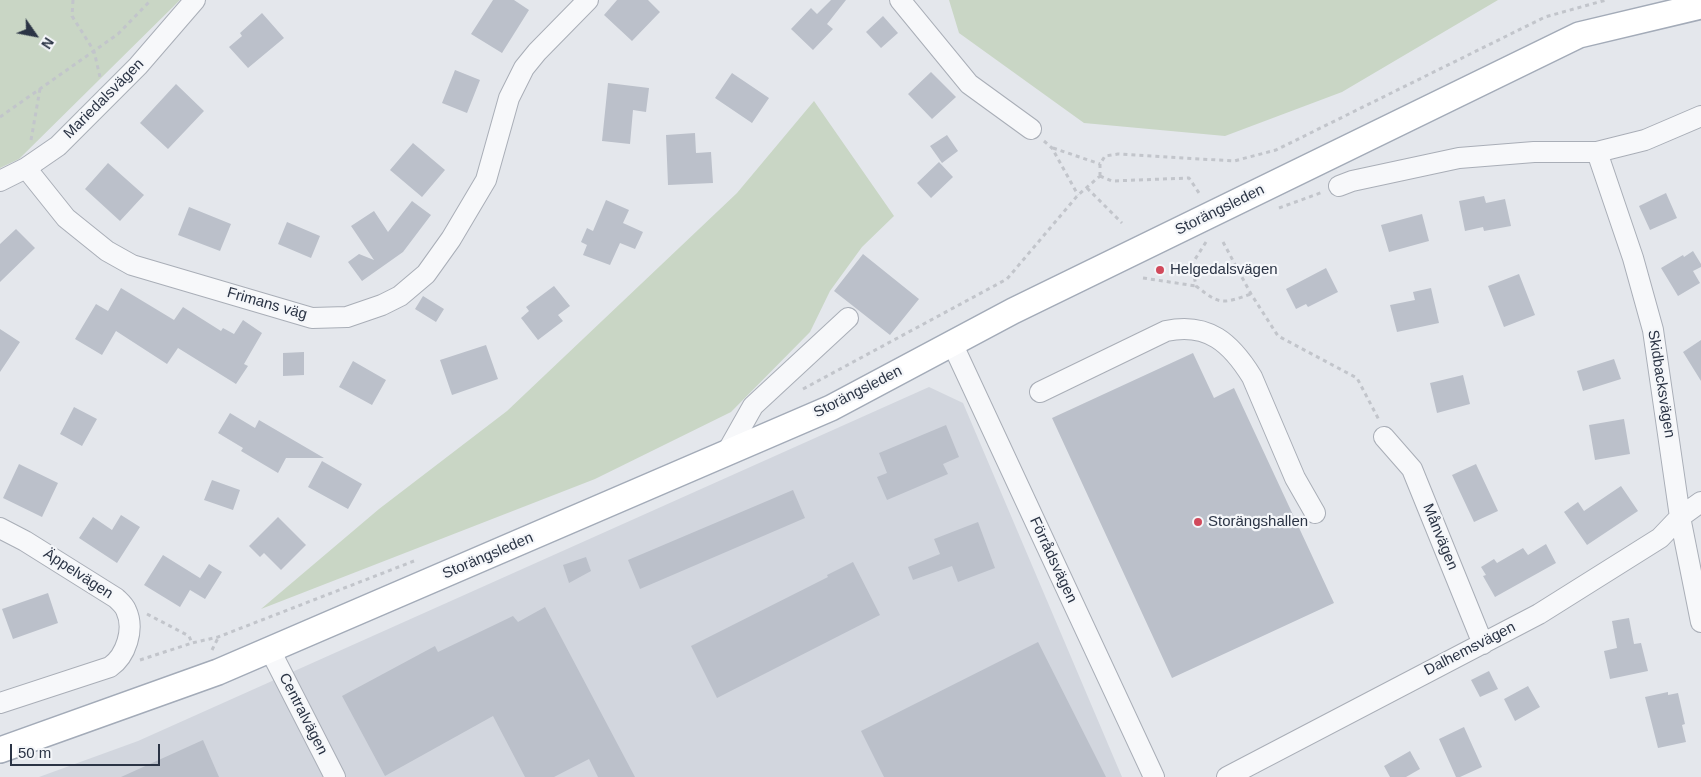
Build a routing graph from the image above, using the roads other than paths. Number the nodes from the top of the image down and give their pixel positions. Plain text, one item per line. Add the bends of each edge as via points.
1 (195, 0) edge
2 (588, 0) edge
3 (900, 0) edge
4 (1701, 6) edge
5 (1701, 116) edge
6 (1032, 129) road end
7 (1597, 152) junction
8 (26, 168) junction
9 (0, 181) edge
10 (1338, 186) road end
11 (848, 318) dead end
12 (952, 343) junction
13 (1040, 392) dead end
14 (1384, 437) road end
15 (728, 452) junction
16 (1701, 502) edge
17 (1316, 513) dead end
18 (1680, 517) junction
19 (0, 528) edge
20 (1701, 622) edge
21 (1483, 644) junction
22 (270, 650) junction
23 (0, 703) edge
24 (0, 750) edge
25 (335, 777) edge
26 (1154, 777) edge
27 (1227, 777) edge

1 - 8 street, Mariedalsvägen via 138,66 58,146
2 - 8 street, Frimans väg via 537,52 520,75 509,98 486,180 452,239 426,274 400,296 347,317 312,318 132,265 107,251 66,218
3 - 6 street via 969,84
4 - 12 main road, Storängsleden via 1579,35
5 - 7 street via 1645,140
7 - 10 street via 1534,152 1459,158
7 - 18 street, Skidbacksvägen via 1633,258 1653,330
8 - 9 street, Mariedalsvägen
11 - 15 street via 753,406
12 - 15 main road, Storängsleden via 831,408
12 - 26 street, Förrådsvägen
13 - 17 street via 1166,331 1194,328 1208,333 1226,344 1252,377 1295,478
14 - 21 street, Månvägen via 1412,469
15 - 22 main road, Storängsleden
16 - 18 street, Dalhemsvägen
18 - 20 street, Skidbacksvägen
18 - 21 street, Dalhemsvägen via 1660,538 1539,614
19 - 23 street, Äppelvägen via 116,598 126,609 129,622 122,656 110,667
21 - 27 street, Dalhemsvägen
22 - 24 main road, Storängsleden via 218,672
22 - 25 street, Centralvägen

